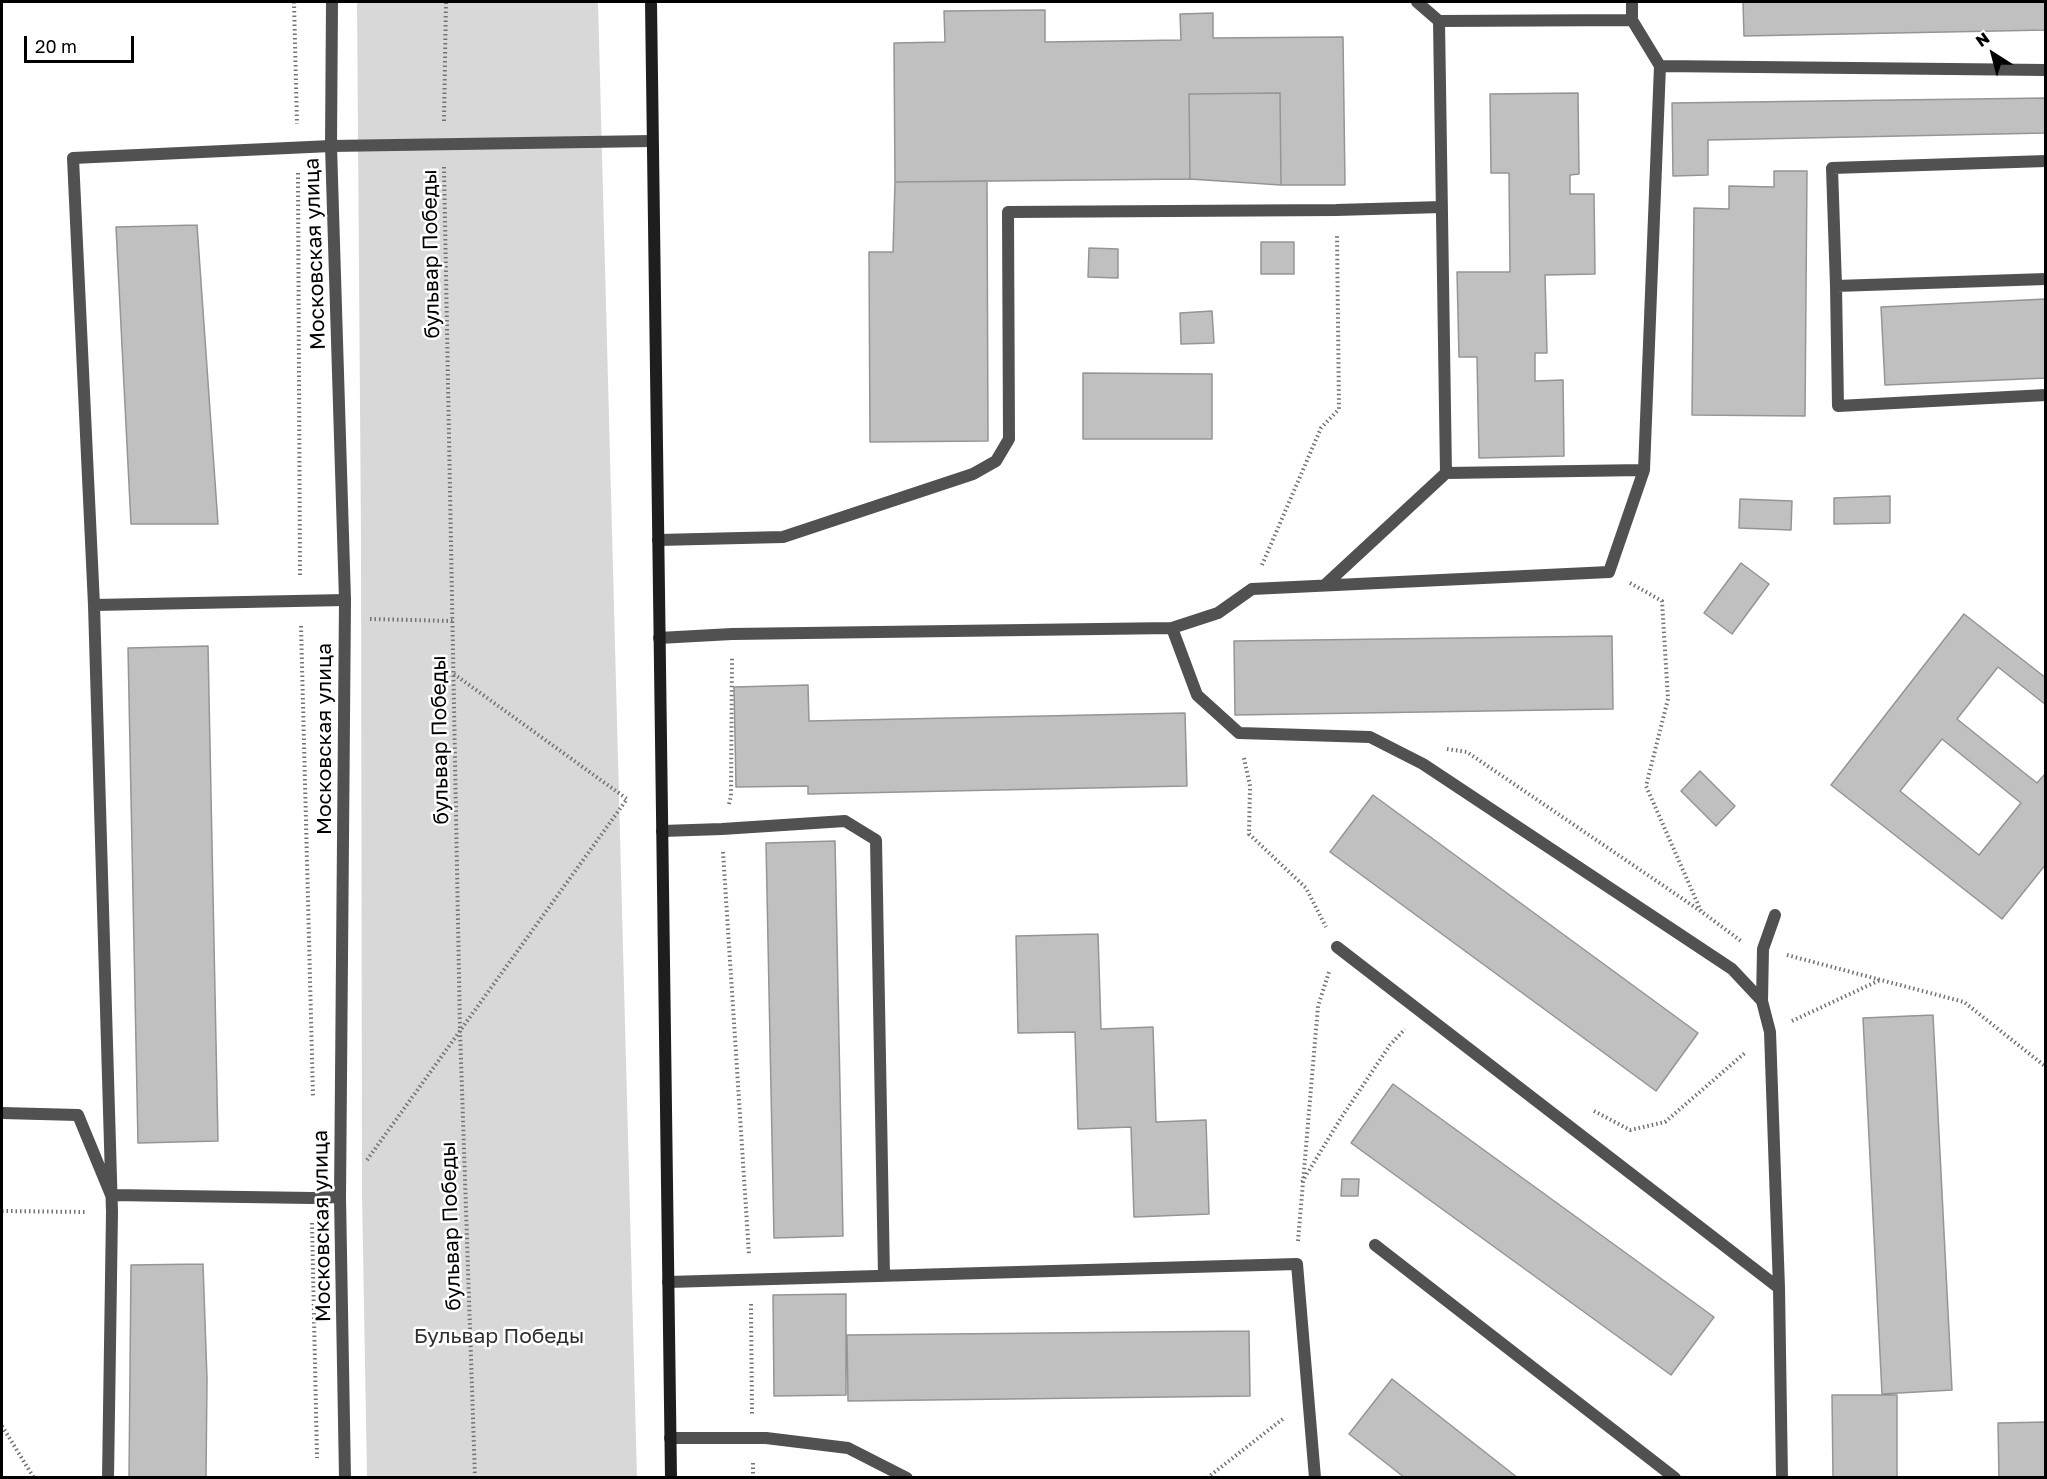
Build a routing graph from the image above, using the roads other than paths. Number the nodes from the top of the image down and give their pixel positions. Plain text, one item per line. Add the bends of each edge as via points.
1 (332, 2) edge
2 (651, 2) edge
3 (1418, 2) edge
4 (1632, 2) edge
5 (1632, 20) junction
6 (1439, 21) junction
7 (1660, 66) junction
8 (2046, 70) edge
9 (652, 141) junction
10 (332, 146) junction
11 (2046, 161) edge
12 (1442, 207) junction
13 (2046, 279) edge
14 (1836, 286) junction
15 (2046, 395) edge
16 (1644, 470) junction
17 (1446, 473) junction
18 (658, 540) junction
19 (1325, 585) junction
20 (345, 600) junction
21 (94, 605) junction
22 (1172, 628) junction
23 (659, 638) junction
24 (662, 831) junction
25 (1775, 915) dead end
26 (1337, 947) road end
27 (1762, 1001) junction
28 (2, 1113) edge
29 (111, 1195) junction
30 (340, 1197) junction
31 (1375, 1245) dead end
32 (884, 1276) junction
33 (668, 1281) junction
34 (1779, 1288) junction
35 (670, 1438) junction
36 (108, 1478) edge
37 (345, 1478) edge
38 (671, 1478) edge
39 (907, 1478) edge
40 (1315, 1478) edge
41 (1675, 1478) edge
42 (1782, 1478) edge

1 - 10 street, Московская улица
2 - 9 street
3 - 6 street
4 - 5 street
5 - 6 street
5 - 7 street
6 - 12 street
7 - 8 street
7 - 16 street
9 - 10 street
9 - 18 street
10 - 20 street, Московская улица
10 - 21 street via 73,158
11 - 14 street via 1832,168
12 - 17 street
12 - 18 street via 1008,212 1009,439 996,461 973,474 783,537
13 - 14 street
14 - 15 street via 1838,406
16 - 17 street
16 - 19 street via 1609,572
17 - 19 street
18 - 23 street
19 - 22 street via 1252,589 1218,613
20 - 21 street
20 - 30 street, Московская улица
21 - 29 street
22 - 23 street
22 - 27 street via 1197,695 1239,734 1370,737 1423,764 1731,969
23 - 24 street
24 - 32 street via 845,821 876,840
24 - 33 street
25 - 27 street via 1763,949
26 - 34 street
27 - 34 street via 1770,1032
28 - 29 street via 78,1115
29 - 30 street
29 - 36 street
30 - 37 street, Московская улица
31 - 41 street
32 - 33 street
32 - 40 street via 1297,1264
33 - 35 street
34 - 42 street
35 - 38 street
35 - 39 street via 766,1438 848,1448

